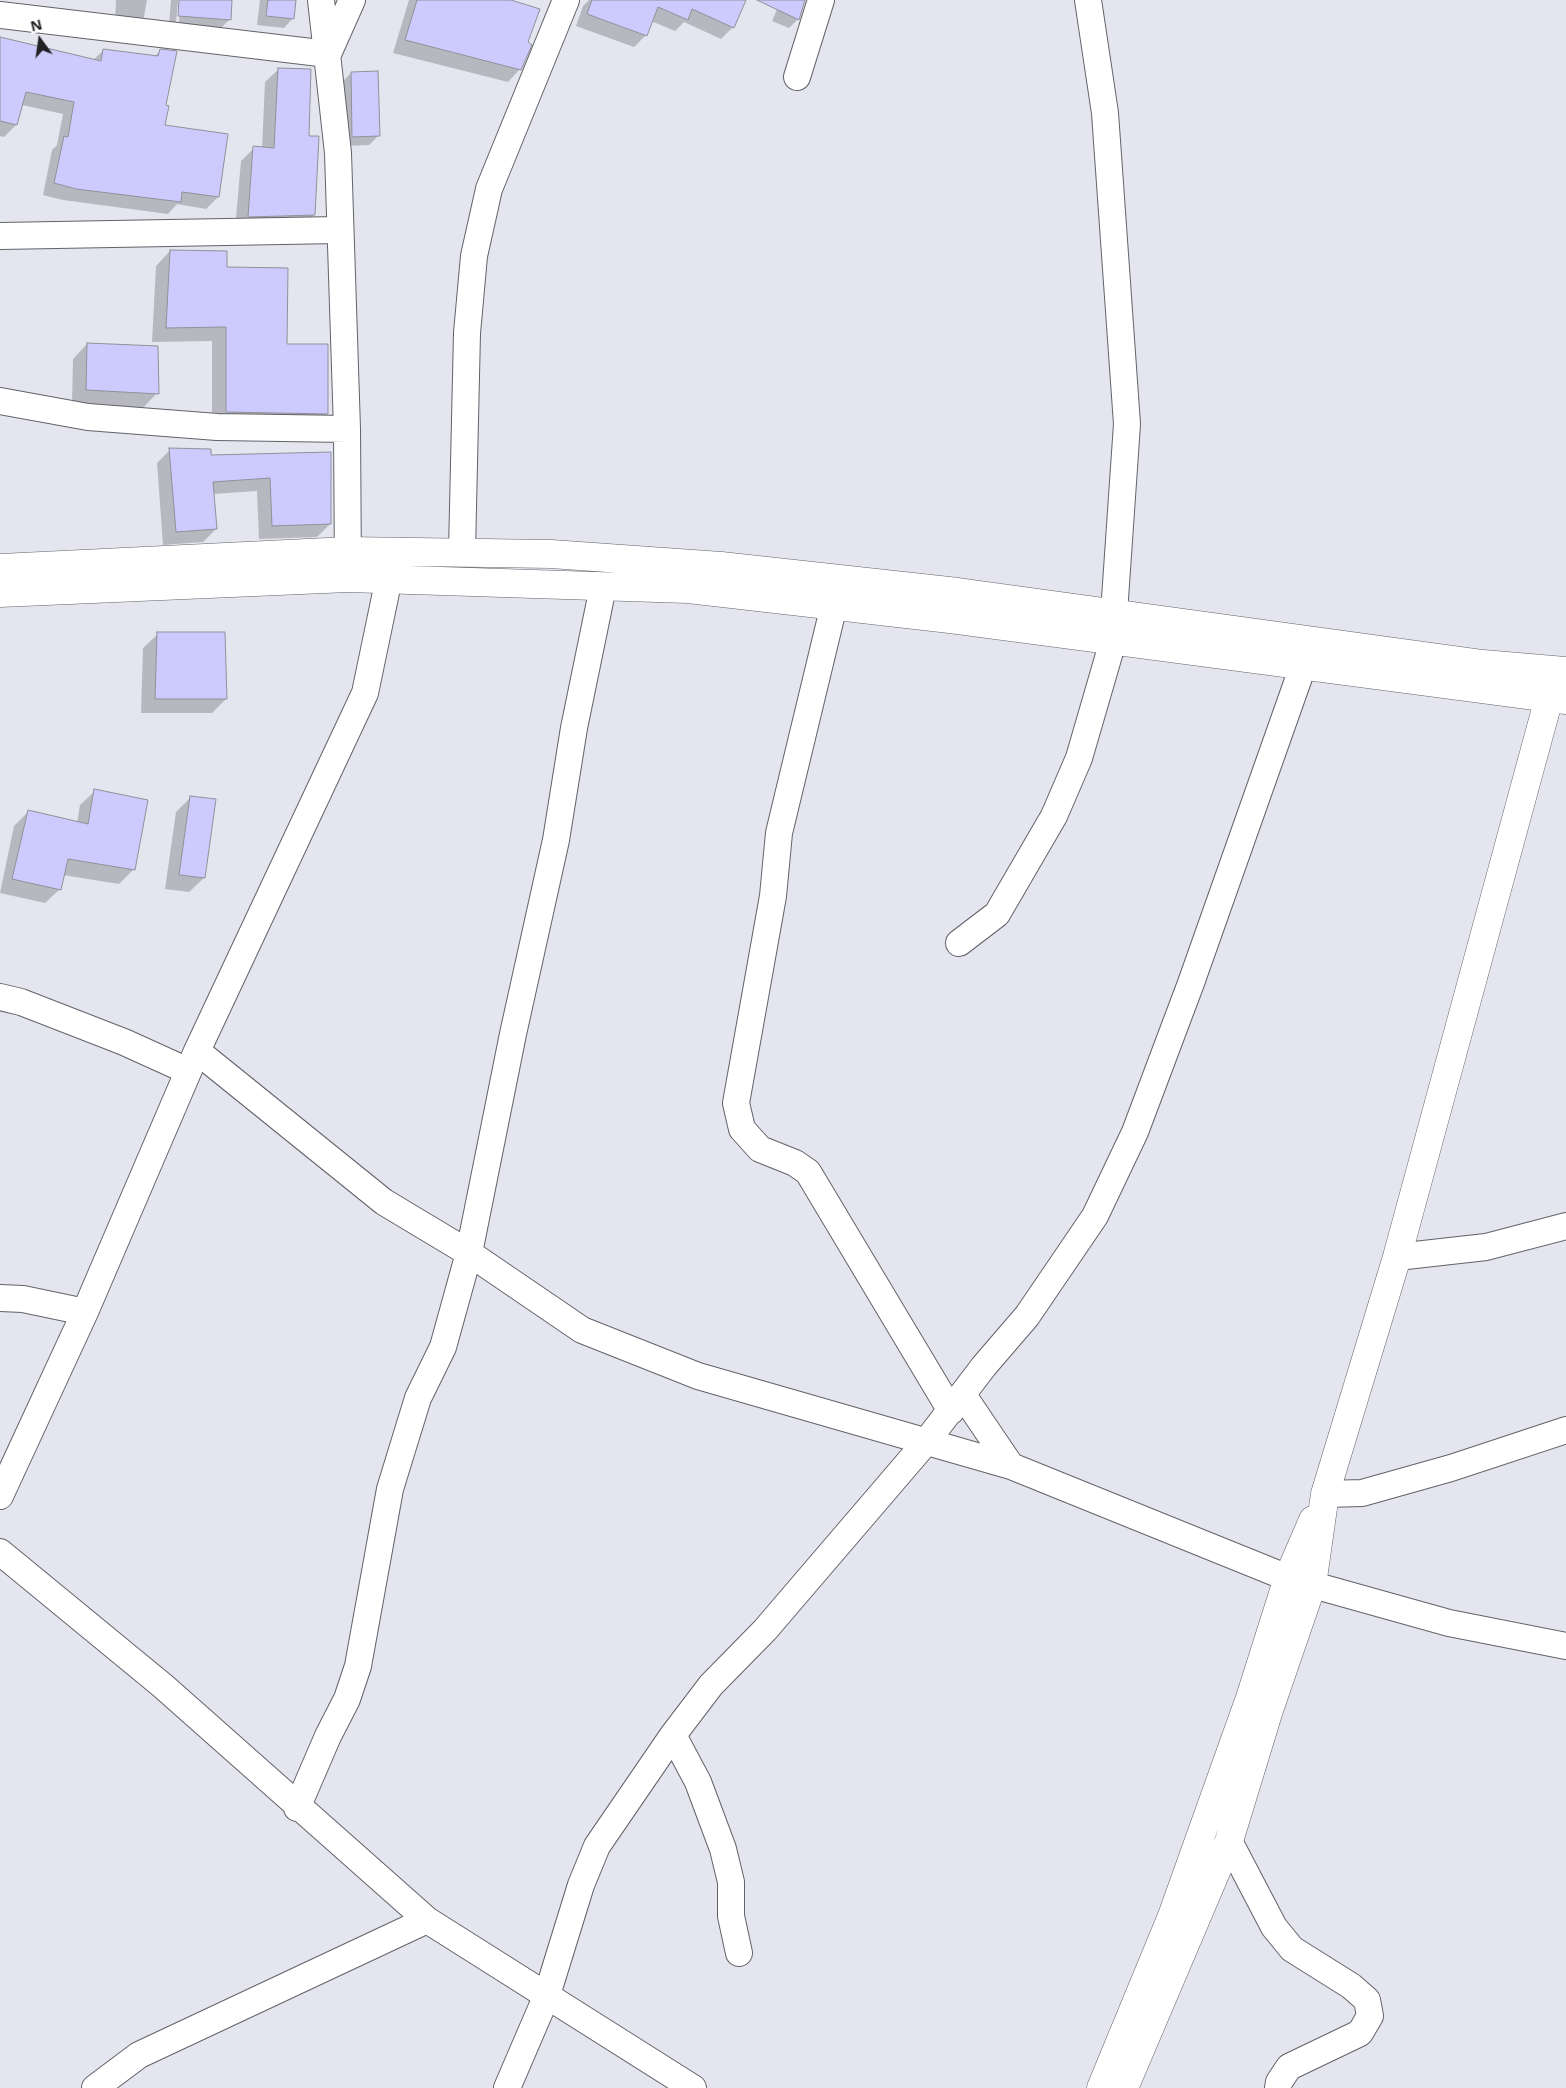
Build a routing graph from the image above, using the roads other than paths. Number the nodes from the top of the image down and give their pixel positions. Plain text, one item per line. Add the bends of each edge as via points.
1 (321, 0) edge
2 (352, 0) edge
3 (566, 0) edge
4 (821, 0) edge
5 (1088, 0) edge
6 (0, 15) edge
7 (328, 54) junction
8 (797, 77) dead end
9 (339, 230) junction
10 (0, 236) edge
11 (0, 401) edge
12 (347, 429) junction
13 (462, 551) junction
14 (348, 564) junction
15 (389, 565) junction
16 (0, 568) edge
17 (603, 587) junction
18 (0, 593) edge
19 (834, 606) junction
20 (1114, 613) junction
21 (1113, 641) junction
22 (1302, 666) junction
23 (1563, 671) edge
24 (1558, 699) edge
25 (959, 943) dead end
26 (0, 997) edge
27 (192, 1061) junction
28 (1566, 1226) edge
29 (469, 1253) junction
30 (1397, 1257) junction
31 (0, 1298) edge
32 (85, 1312) junction
33 (957, 1403) junction
34 (1566, 1430) edge
35 (926, 1442) junction
36 (1011, 1466) junction
37 (1326, 1494) junction
38 (0, 1496) edge
39 (0, 1552) edge
40 (1300, 1581) junction
41 (1566, 1646) edge
42 (673, 1735) junction
43 (297, 1808) junction
44 (1229, 1841) junction
45 (427, 1920) junction
46 (739, 1953) dead end
47 (548, 1995) junction
48 (95, 2088) edge
49 (507, 2088) edge
50 (693, 2088) edge
51 (1101, 2088) edge
52 (1124, 2088) edge
53 (1278, 2088) edge

1 - 7 street
2 - 7 street
3 - 13 street via 489,189 474,256 466,333
4 - 8 street
5 - 20 street via 1105,113 1127,424
6 - 7 street
7 - 9 street via 338,153
9 - 10 street
9 - 12 street
11 - 12 street via 88,417 217,427
12 - 14 street
13 - 15 main road
13 - 20 main road via 721,566
14 - 15 main road
14 - 16 main road
14 - 18 main road
15 - 17 main road
15 - 27 street via 365,693
17 - 19 main road via 688,589
17 - 29 street via 574,728 556,840
19 - 21 main road
19 - 33 street via 779,833 773,896 736,1103 742,1129 760,1149 808,1172
20 - 23 main road via 1483,664
21 - 22 main road
21 - 25 street via 1079,758 1054,816 997,914
22 - 24 main road
22 - 33 street via 1135,1132 1095,1216 1027,1316
23 - 24 main road
24 - 30 main road
26 - 27 street via 124,1042
27 - 29 street via 384,1202
27 - 32 street
28 - 30 street via 1486,1247
29 - 35 street via 582,1330 698,1376
29 - 43 street via 443,1346 418,1398 390,1489 358,1666 347,1699
30 - 37 main road
31 - 32 street via 23,1299
32 - 38 street
33 - 35 street
33 - 36 street
34 - 37 street via 1362,1493
35 - 36 street
35 - 42 street via 765,1630 711,1685
36 - 40 street
37 - 40 main road via 1299,1547
39 - 43 street via 163,1686
40 - 41 street via 1449,1623
40 - 44 main road via 1268,1710
40 - 51 main road via 1250,1698 1172,1916
42 - 46 street via 698,1782 723,1849 731,1882 731,1916
42 - 47 street via 597,1846 581,1885
43 - 45 street
44 - 52 main road
44 - 53 street via 1274,1927 1292,1949 1351,1986 1366,2000 1370,2016 1360,2032 1289,2067
45 - 47 street
45 - 48 street via 139,2055
47 - 49 street
47 - 50 street

